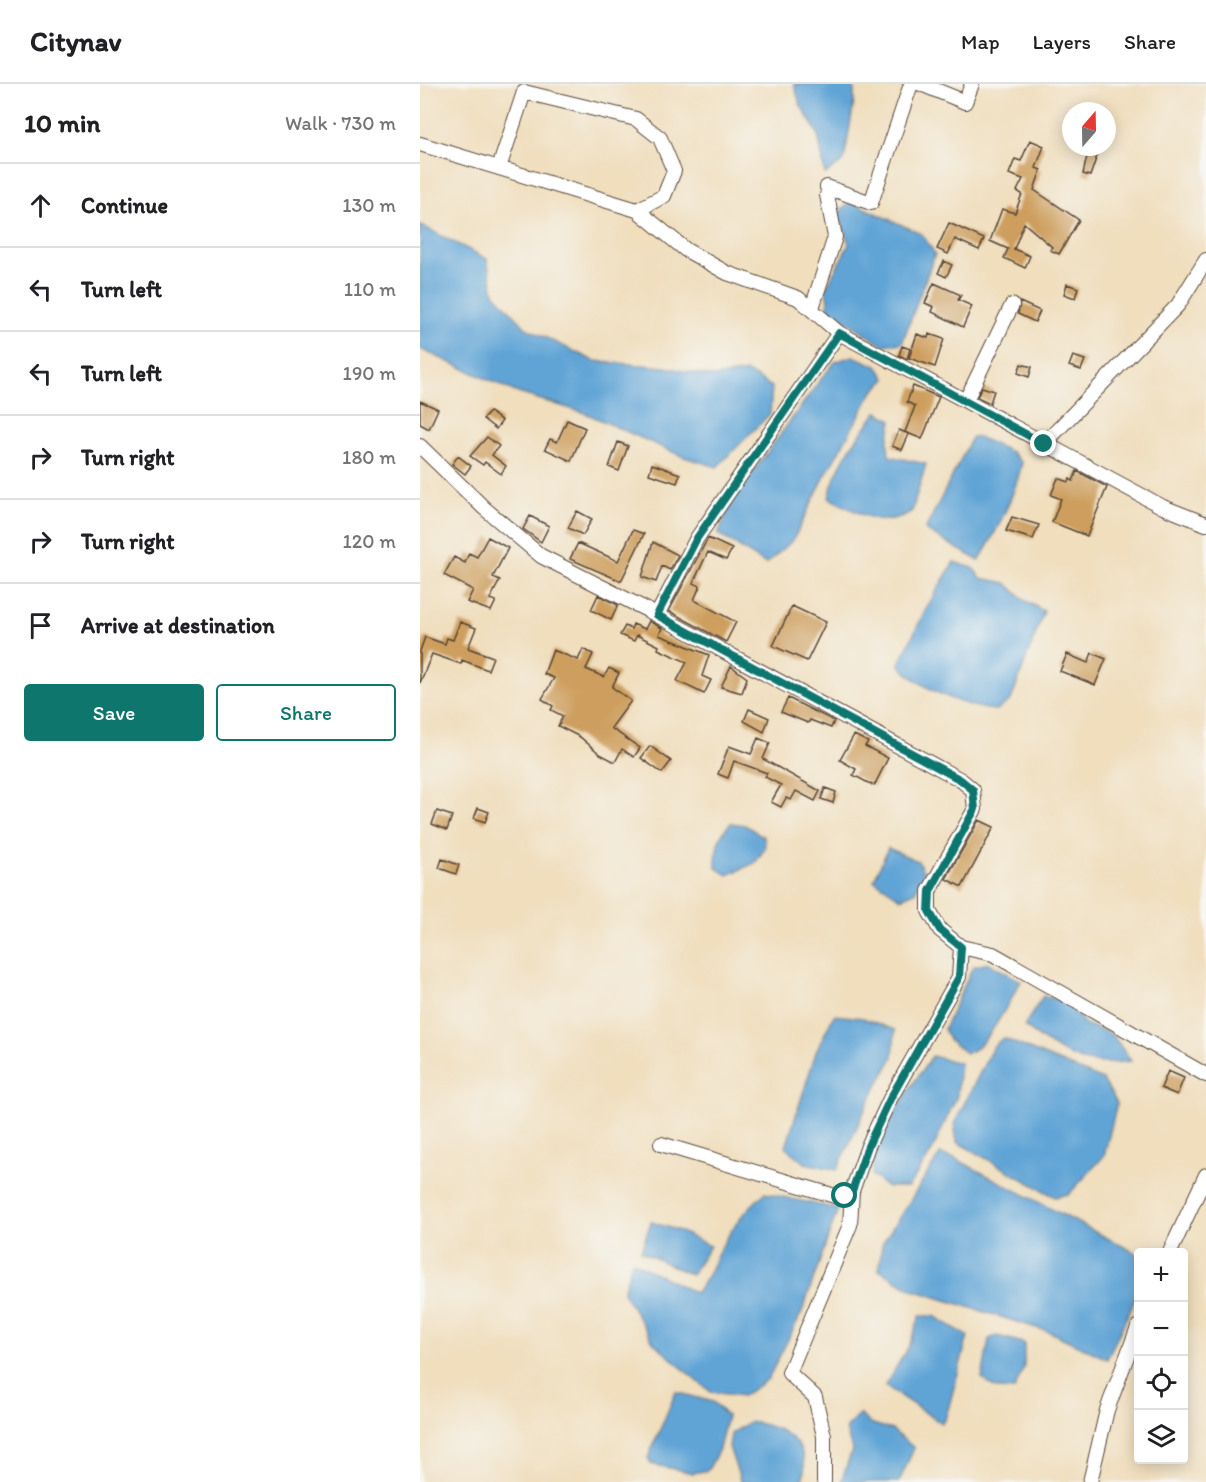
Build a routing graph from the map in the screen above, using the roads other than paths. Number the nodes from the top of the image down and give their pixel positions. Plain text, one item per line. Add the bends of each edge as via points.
1 (511, 84) edge
2 (911, 84) edge
3 (921, 84) edge
4 (972, 84) edge
5 (524, 92) junction
6 (420, 144) edge
7 (499, 168) junction
8 (637, 210) junction
9 (1206, 260) edge
10 (1012, 305) dead end
11 (812, 308) junction
12 (839, 333) junction
13 (969, 394) dead end
14 (1044, 444) junction
15 (420, 446) edge
16 (1206, 524) edge
17 (657, 615) junction
18 (961, 947) junction
19 (1206, 1075) edge
20 (661, 1144) dead end
21 (1206, 1175) edge
22 (852, 1191) junction
23 (1172, 1248) edge
24 (1134, 1339) edge
25 (824, 1482) edge
26 (1090, 1482) edge

1 - 5 street
2 - 11 street via 871,203 827,191 835,237
3 - 4 street via 965,102
5 - 7 street
5 - 8 street via 636,119 660,138 674,171 664,196
6 - 7 street
7 - 8 street
8 - 11 street via 696,256 727,273 798,298
9 - 14 street via 1178,305
10 - 13 street
11 - 12 street
12 - 14 street
12 - 17 street via 697,538
14 - 16 street via 1163,507
15 - 17 street via 541,556
17 - 18 street via 973,790 975,809 930,891 929,911 940,930
18 - 19 street via 993,954
18 - 22 street via 959,977 890,1099
20 - 22 street via 835,1196
21 - 23 street
22 - 25 street via 850,1225 789,1373 815,1397 824,1436
24 - 26 street via 1107,1410

